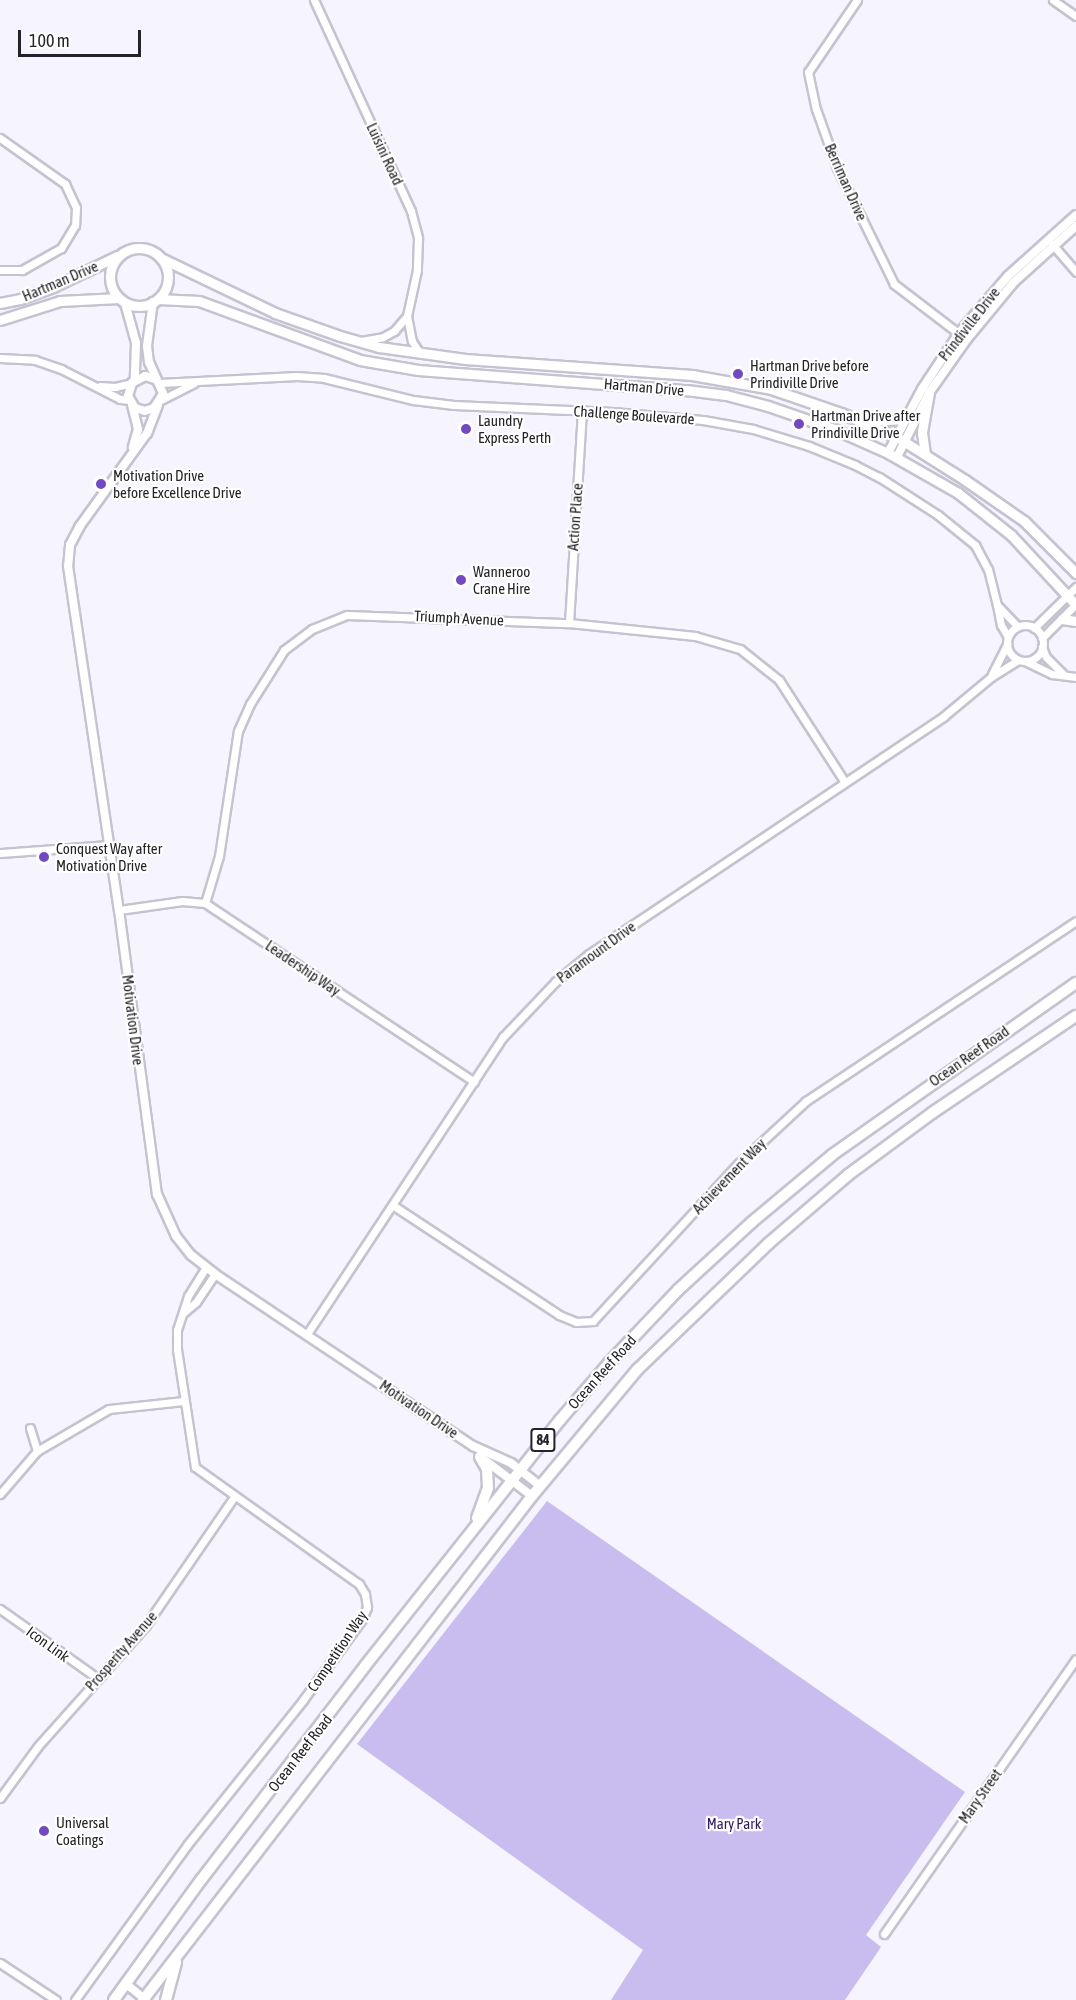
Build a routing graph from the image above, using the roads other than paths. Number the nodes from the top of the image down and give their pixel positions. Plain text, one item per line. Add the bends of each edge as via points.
1 (314, 0) edge
2 (857, 0) edge
3 (1053, 0) edge
4 (1076, 16) edge
5 (0, 138) edge
6 (1076, 215) edge
7 (1076, 226) edge
8 (1050, 242) junction
9 (119, 255) junction
10 (163, 259) junction
11 (0, 270) edge
12 (1076, 272) edge
13 (122, 300) junction
14 (156, 301) junction
15 (0, 303) edge
16 (407, 316) junction
17 (0, 320) edge
18 (958, 333) junction
19 (966, 339) junction
20 (360, 342) junction
21 (420, 354) junction
22 (0, 358) edge
23 (134, 381) junction
24 (157, 381) junction
25 (199, 381) junction
26 (94, 385) junction
27 (929, 393) junction
28 (131, 402) junction
29 (160, 403) junction
30 (582, 411) junction
31 (906, 419) junction
32 (860, 421) junction
33 (901, 439) junction
34 (925, 454) junction
35 (892, 455) junction
36 (130, 456) junction
37 (1076, 573) edge
38 (1076, 587) edge
39 (1067, 595) junction
40 (1076, 604) edge
41 (997, 605) junction
42 (1062, 619) junction
43 (1076, 621) edge
44 (569, 623) junction
45 (1018, 627) junction
46 (1034, 628) junction
47 (1042, 638) junction
48 (1007, 641) junction
49 (1042, 647) junction
50 (1022, 661) junction
51 (1063, 674) junction
52 (991, 676) junction
53 (1076, 677) edge
54 (844, 781) junction
55 (109, 845) junction
56 (0, 853) edge
57 (205, 903) junction
58 (119, 910) junction
59 (1076, 921) edge
60 (1076, 983) edge
61 (1076, 1016) edge
62 (474, 1082) junction
63 (394, 1206) junction
64 (206, 1267) junction
65 (215, 1274) junction
66 (183, 1313) junction
67 (307, 1334) junction
68 (184, 1401) junction
69 (30, 1428) dead end
70 (472, 1446) junction
71 (38, 1451) junction
72 (480, 1457) junction
73 (520, 1469) junction
74 (512, 1479) junction
75 (540, 1486) junction
76 (0, 1494) edge
77 (234, 1497) junction
78 (532, 1497) junction
79 (467, 1537) junction
80 (0, 1609) edge
81 (1076, 1659) edge
82 (97, 1678) junction
83 (0, 1798) edge
84 (884, 1934) dead end
85 (180, 1951) junction
86 (0, 1963) edge
87 (125, 1983) junction
88 (120, 1998) edge
89 (144, 1999) edge
90 (56, 2000) edge
91 (75, 2000) edge
92 (165, 2000) edge

1 - 16 street, Luisini Road via 411,211 418,238 417,270
2 - 18 street, Berriman Drive via 808,72 816,109 837,168 894,284
3 - 4 street
5 - 11 street via 65,184 76,208 75,225 61,248 22,270
6 - 8 street, Prindiville Drive
7 - 8 street, Prindiville Drive
8 - 12 street
8 - 18 street, Prindiville Drive via 992,292
8 - 19 street, Prindiville Drive
9 - 10 main road via 138,247 152,250
9 - 13 main road via 110,272 114,291
9 - 15 main road, Hartman Drive via 53,288
10 - 14 main road via 168,280
10 - 20 main road, Hartman Drive via 275,313
13 - 14 main road via 135,306
13 - 17 main road, Hartman Drive via 60,301
13 - 23 street via 136,343
14 - 24 street via 147,346
14 - 35 main road, Hartman Drive via 199,301 360,360 418,370 726,395 834,429
16 - 20 street via 383,337
16 - 21 street, Luisini Road via 411,340
18 - 19 street, Berriman Drive
18 - 31 street, Prindiville Drive
19 - 27 street, Prindiville Drive
20 - 21 main road, Hartman Drive
21 - 32 main road, Hartman Drive via 692,375 771,389
22 - 26 street via 35,360
23 - 24 street via 145,376
23 - 26 street via 109,387
23 - 28 street via 128,391
24 - 25 street, Challenge Boulevarde
24 - 29 street
25 - 29 street, Challenge Boulevarde
25 - 30 street, Challenge Boulevarde via 315,377 413,400
26 - 28 street
27 - 33 street, Prindiville Drive
27 - 34 main road via 921,442
28 - 29 street via 145,411
28 - 36 street, Motivation Drive via 138,429
29 - 36 street, Motivation Drive via 150,428
30 - 41 street, Challenge Boulevarde via 703,420 753,429 855,465 938,515 975,545 988,569
30 - 44 street, Action Place
31 - 32 main road
31 - 33 street, Prindiville Drive
32 - 33 main road, Hartman Drive
33 - 34 main road, Hartman Drive
33 - 35 street, Prindiville Drive
34 - 37 main road, Hartman Drive via 1024,521
35 - 39 main road, Hartman Drive via 958,493 1011,535
36 - 55 street, Motivation Drive via 80,526 70,545 68,566
38 - 39 street
39 - 40 main road, Hartman Drive
39 - 46 street
40 - 42 street
41 - 45 street, Challenge Boulevarde
41 - 48 street, Challenge Boulevarde
42 - 43 main road
42 - 47 street
44 - 54 street, Triumph Avenue via 695,636 740,649 779,680
44 - 57 street, Triumph Avenue via 347,615 312,629 293,643 284,650 250,704 238,731 219,856
45 - 46 street
45 - 48 street
46 - 47 street
47 - 49 street
48 - 50 street via 1012,656
48 - 52 street, Paramount Drive
49 - 50 street via 1038,655
49 - 51 street
50 - 51 street via 1052,674
50 - 52 street, Paramount Drive
51 - 53 street
52 - 54 street, Paramount Drive via 944,716
54 - 62 street, Paramount Drive via 590,954 555,982 503,1037
55 - 56 street
55 - 58 street, Motivation Drive
57 - 58 street via 182,901
57 - 62 street, Leadership Way
58 - 64 street, Motivation Drive via 157,1194 176,1236
59 - 63 street, Achievement Way via 806,1101 739,1164 593,1321 576,1322 559,1315
60 - 73 main road, Ocean Reef Road / 84 via 832,1155 752,1222 678,1290 609,1363
61 - 75 main road, Ocean Reef Road / 84 via 895,1141 770,1243 638,1369
62 - 63 street, Paramount Drive
63 - 67 street, Paramount Drive
64 - 65 street, Motivation Drive
64 - 66 street, Competition Way via 188,1296
65 - 66 street via 196,1302
65 - 67 street, Motivation Drive
66 - 68 street, Competition Way via 177,1330 177,1349
67 - 70 street, Motivation Drive
68 - 71 street via 109,1409
68 - 77 street, Competition Way via 195,1467
69 - 71 street
70 - 72 street, Motivation Drive
70 - 73 street, Motivation Drive
71 - 76 street
72 - 74 street, Motivation Drive
72 - 79 main road via 487,1469 488,1488
73 - 74 main road, Ocean Reef Road / 84
73 - 75 street, Motivation Drive
74 - 78 street, Motivation Drive
74 - 79 main road, Ocean Reef Road / 84
75 - 78 main road, Ocean Reef Road / 84
77 - 82 street, Prosperity Avenue via 146,1625
77 - 91 street, Competition Way via 359,1584 367,1608 303,1700 187,1845
78 - 85 main road, Ocean Reef Road / 84
79 - 87 main road, Ocean Reef Road / 84
80 - 82 street, Icon Link
81 - 84 street, Mary Street
82 - 83 street, Prosperity Avenue via 38,1746
85 - 89 main road, Ocean Reef Road / 84
85 - 92 main road
86 - 90 street
87 - 88 main road, Ocean Reef Road / 84
87 - 89 street

